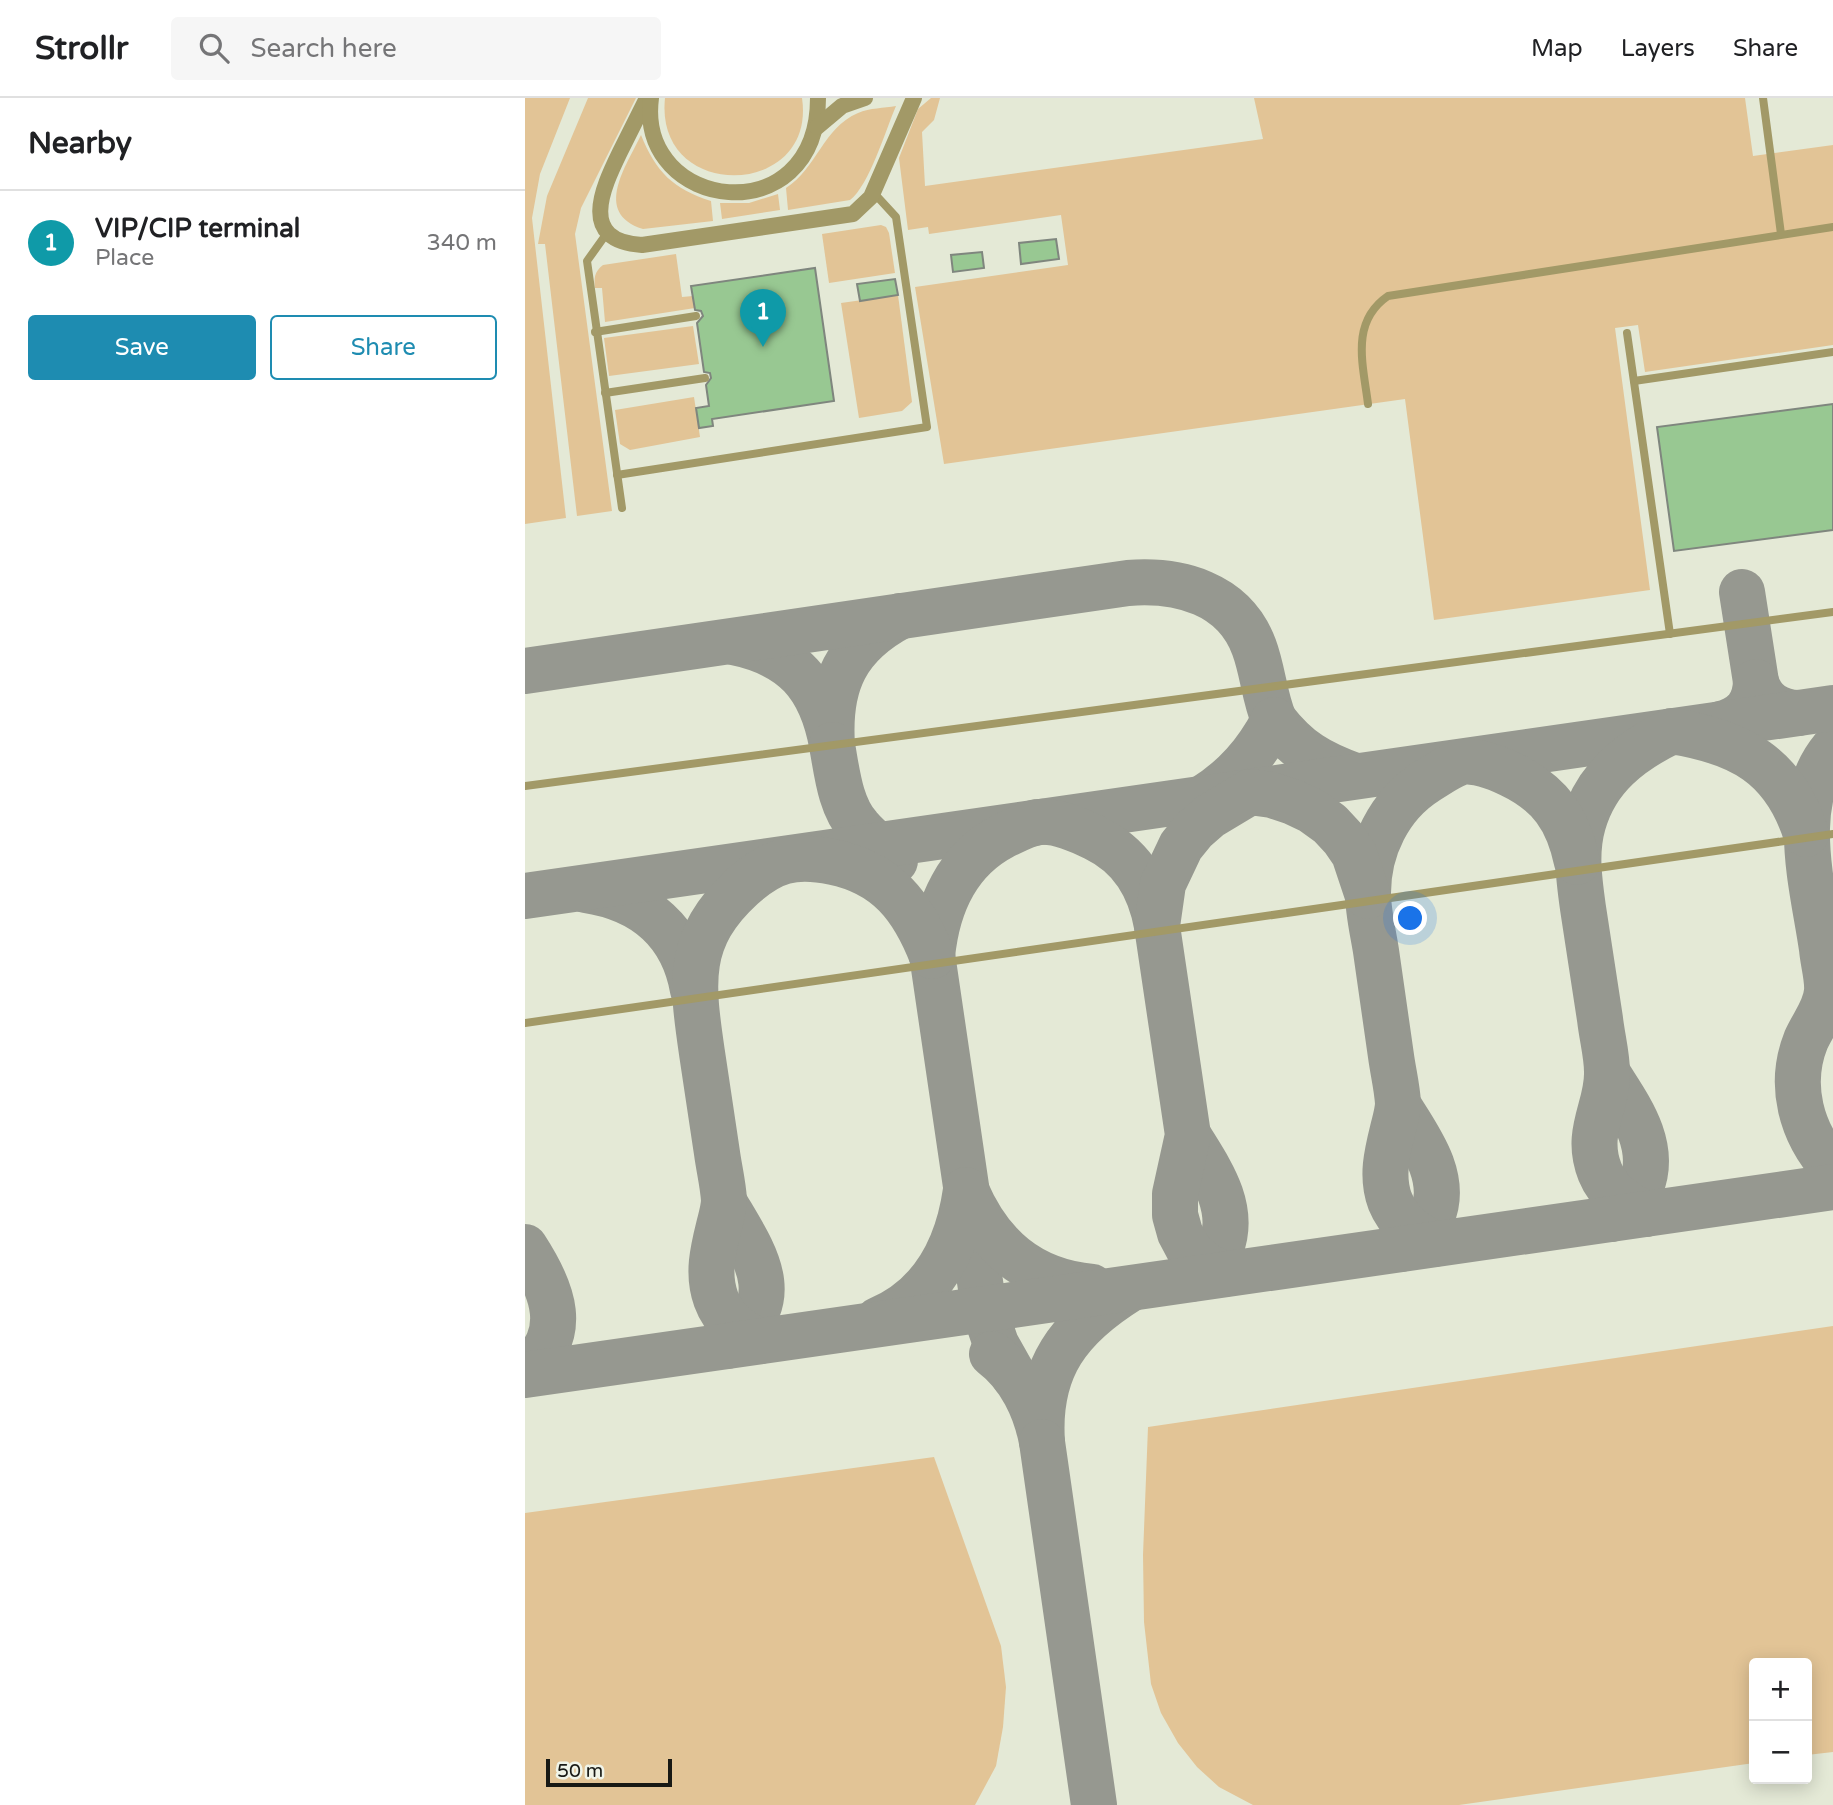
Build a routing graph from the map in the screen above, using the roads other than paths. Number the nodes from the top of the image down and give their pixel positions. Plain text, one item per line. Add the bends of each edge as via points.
1 (649, 98) edge
2 (818, 98) edge
3 (865, 98) edge
4 (914, 98) edge
5 (1763, 98) edge
6 (817, 127) junction
7 (873, 192) junction
8 (1833, 227) edge
9 (607, 233) junction
10 (1781, 234) junction
11 (696, 316) dead end
12 (595, 332) junction
13 (1627, 333) dead end
14 (1833, 352) edge
15 (705, 378) dead end
16 (1634, 381) junction
17 (605, 393) junction
18 (1368, 404) dead end
19 (617, 475) junction
20 (622, 508) dead end
21 (1833, 612) edge
22 (1669, 634) junction
23 (525, 786) edge
24 (1833, 834) edge
25 (525, 1023) edge

1 - 6 street via 653,132 665,156 683,176 719,192 761,189 787,175 806,154
1 - 9 street via 604,185 601,218
2 - 6 street
3 - 6 street via 842,106
4 - 7 street
5 - 10 lane
7 - 9 street via 857,212 844,218 647,244 627,243
7 - 19 lane via 895,217 927,427
8 - 10 lane
9 - 12 lane via 587,261
10 - 18 lane via 1388,296 1372,310 1363,331
11 - 12 lane
12 - 17 lane
13 - 16 lane
14 - 16 lane
15 - 17 lane
16 - 22 lane
17 - 19 lane
19 - 20 lane
21 - 22 lane
22 - 23 lane
24 - 25 lane

